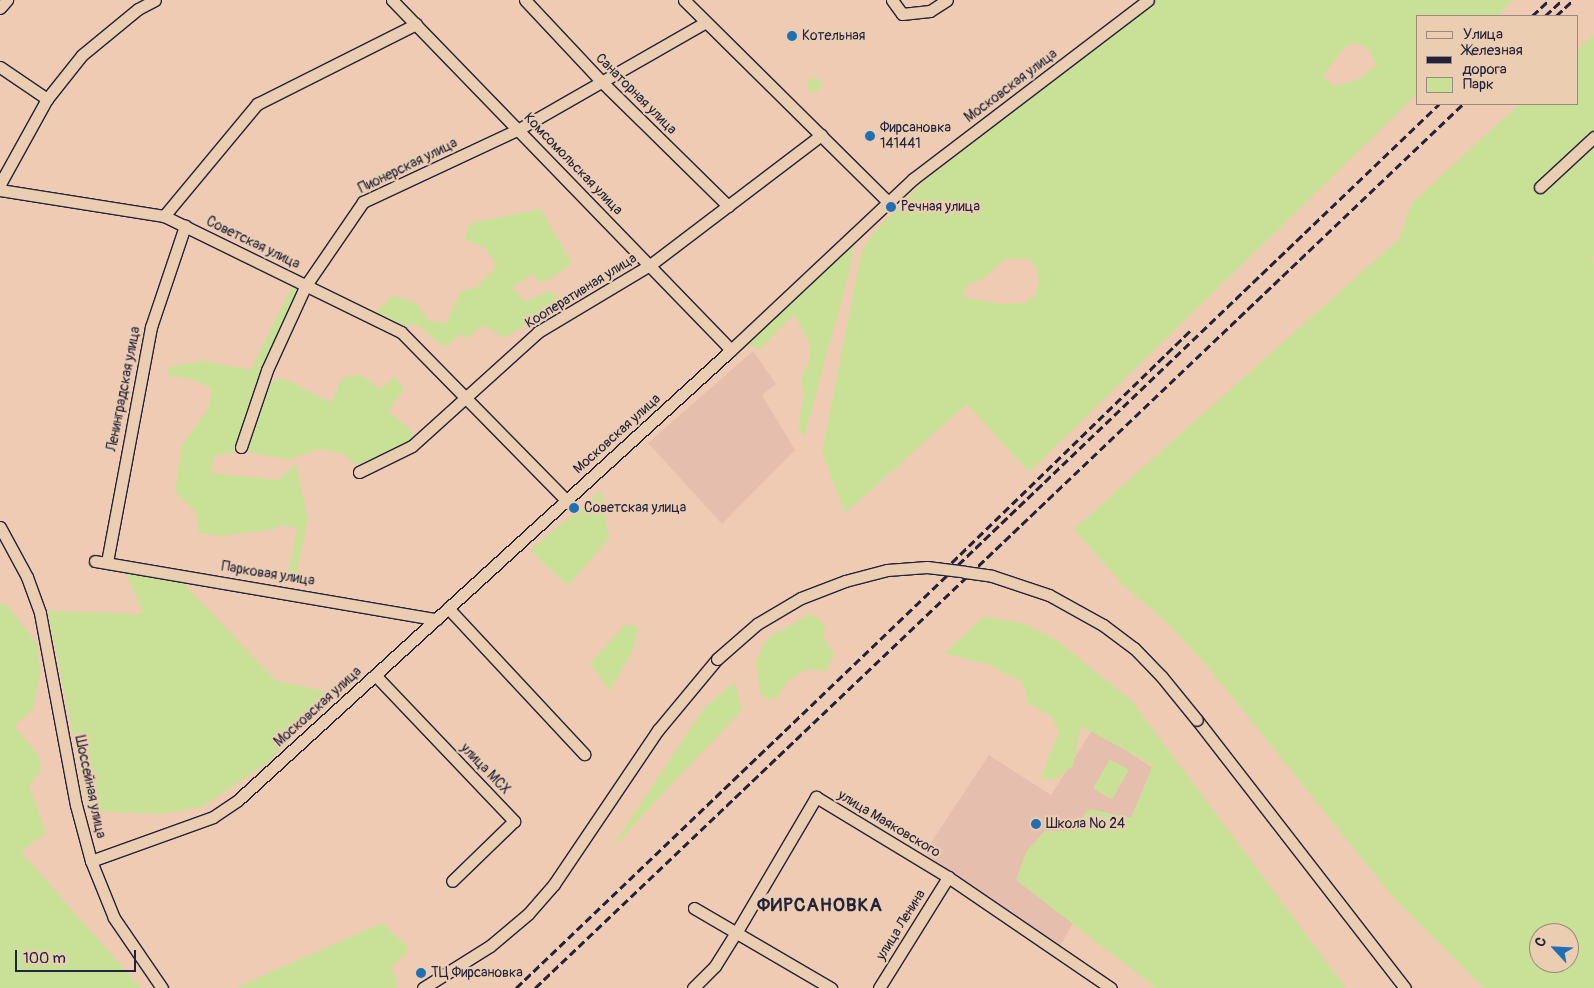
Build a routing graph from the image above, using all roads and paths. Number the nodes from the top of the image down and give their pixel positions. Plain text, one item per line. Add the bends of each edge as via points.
1 (7, 0) edge
2 (155, 0) edge
3 (392, 0) edge
4 (525, 0) edge
5 (684, 0) edge
6 (892, 0) edge
7 (947, 0) edge
8 (1148, 0) edge
9 (0, 8) edge
10 (706, 22) junction
11 (416, 24) junction
12 (0, 67) edge
13 (602, 82) junction
14 (47, 99) junction
15 (519, 129) junction
16 (822, 135) junction
17 (1594, 137) edge
18 (0, 184) edge
19 (1540, 187) dead end
20 (0, 190) edge
21 (888, 202) junction
22 (728, 206) junction
23 (164, 216) junction
24 (185, 226) junction
25 (650, 265) junction
26 (306, 285) junction
27 (731, 350) junction
28 (468, 399) junction
29 (241, 447) dead end
30 (359, 472) dead end
31 (567, 501) junction
32 (0, 527) edge
33 (101, 562) joint
34 (448, 608) junction
35 (436, 619) junction
36 (375, 675) junction
37 (584, 754) dead end
38 (91, 861) junction
39 (948, 877) junction
40 (452, 881) dead end
41 (694, 908) dead end
42 (736, 933) junction
43 (162, 988) edge
44 (423, 988) edge
45 (693, 988) edge
46 (831, 988) edge
47 (879, 988) edge
48 (1111, 988) edge
49 (1405, 988) edge

1 - 9 street
2 - 14 street via 138,9 82,55
3 - 11 street, Комсомольская улица
4 - 13 street, Санаторная улица
5 - 10 street
6 - 7 street via 902,14 930,11
8 - 21 street, Московская улица
10 - 13 street, Пионерская улица
10 - 16 street
11 - 15 street, Комсомольская улица
11 - 23 street via 257,104
12 - 14 street
13 - 15 street, Пионерская улица
13 - 22 street, Санаторная улица
14 - 18 street
15 - 25 street, Комсомольская улица
15 - 26 street, Пионерская улица via 363,202
16 - 21 street
16 - 22 street, Кооперативная улица
17 - 19 street
20 - 23 street, Советская улица
21 - 27 street, Московская улица
22 - 25 street, Кооперативная улица
23 - 24 street, Советская улица
24 - 26 street, Советская улица
24 - 33 street, Ленинградская улица via 151,327
25 - 27 street, Комсомольская улица
25 - 28 street, Кооперативная улица via 538,332
26 - 28 street, Советская улица via 401,332
26 - 29 street, Пионерская улица via 267,370
27 - 31 street, Московская улица
28 - 30 street, Кооперативная улица via 412,446
28 - 31 street, Советская улица
31 - 34 street, Московская улица
32 - 38 street, Шоссейная улица via 27,577 40,614 76,805
33 - 35 street, Парковая улица
34 - 35 street, Московская улица
34 - 37 street
35 - 36 street, Московская улица
36 - 38 street, Московская улица via 238,800 213,817
36 - 40 street, улица МСХ via 514,821
38 - 43 street, Шоссейная улица via 114,918
39 - 42 street, улица Маяковского via 816,797
39 - 47 street, улица Ленина
39 - 48 street, улица Маяковского
41 - 42 street
42 - 45 street, улица Маяковского via 714,966
42 - 46 street
44 - 49 street, bridge via 458,968 528,914 554,884 658,730 717,659 757,624 801,598 845,581 887,570 917,568 992,576 1049,595 1102,625 1134,648 1197,720

